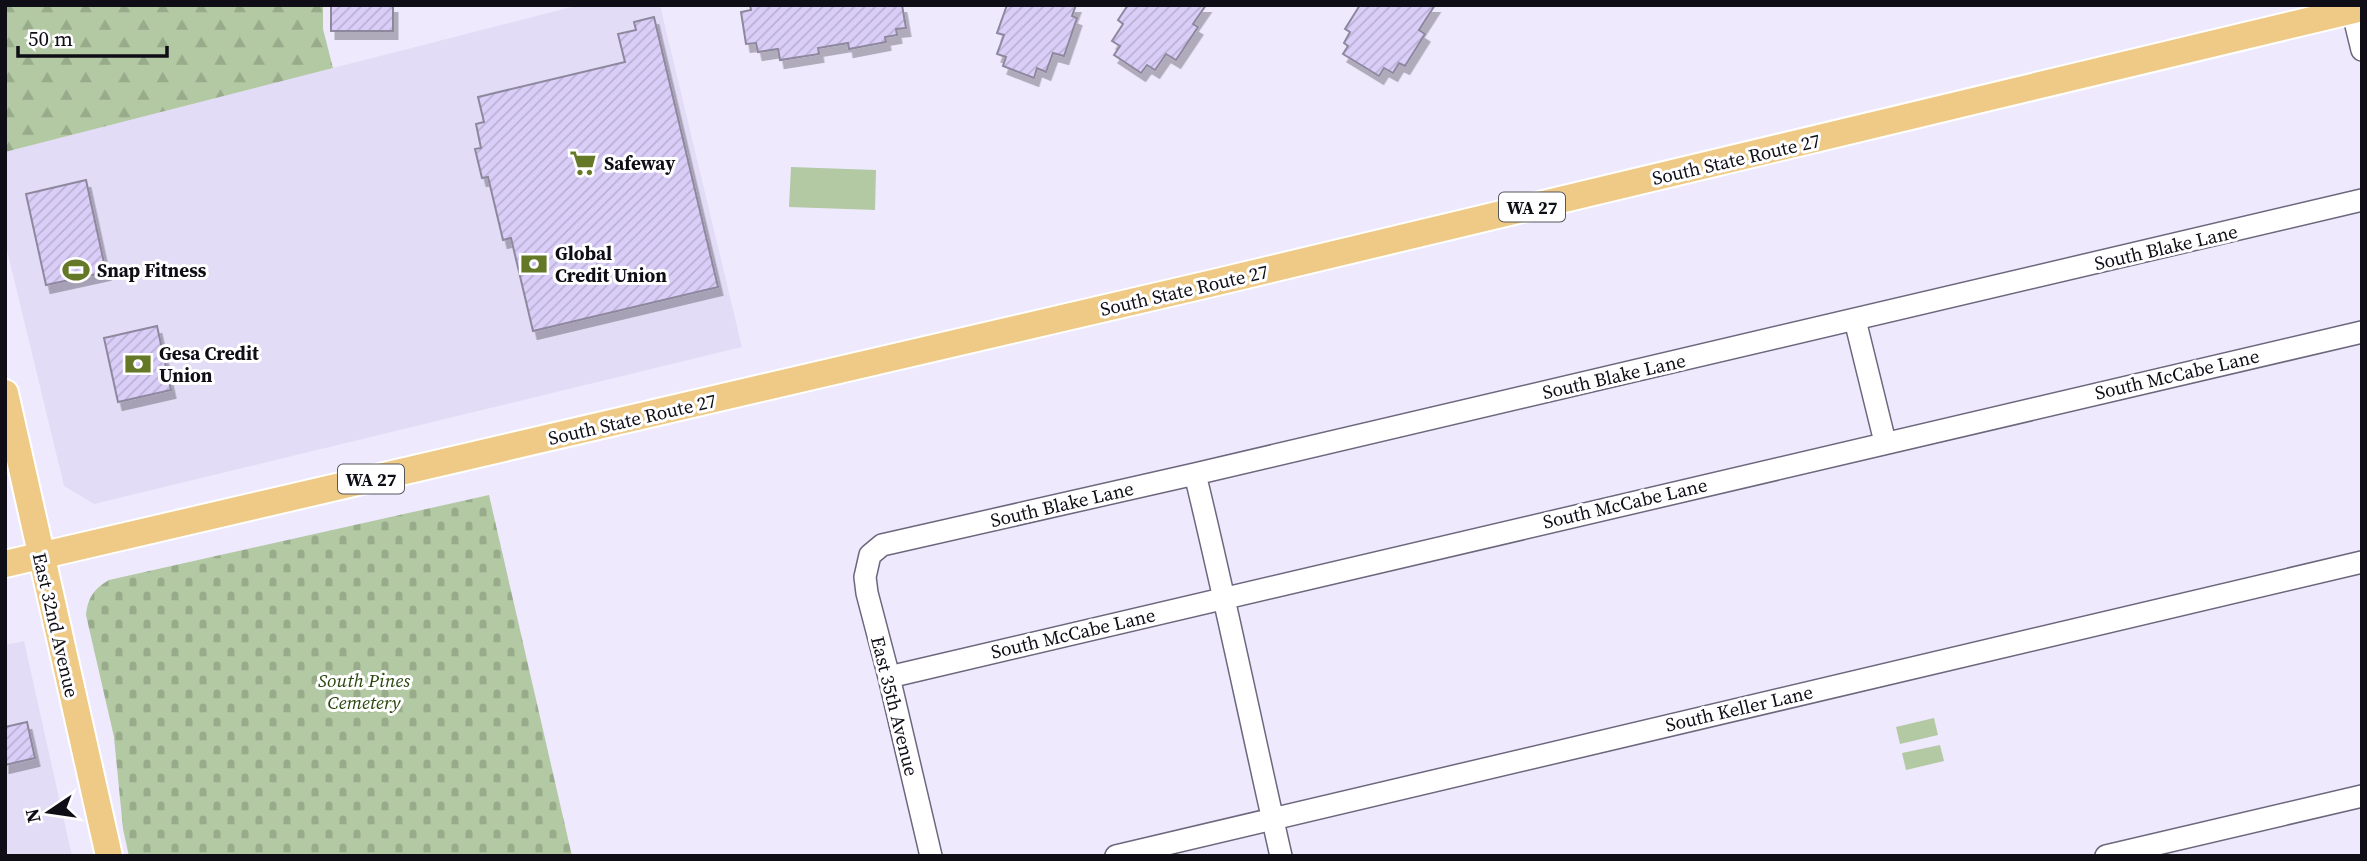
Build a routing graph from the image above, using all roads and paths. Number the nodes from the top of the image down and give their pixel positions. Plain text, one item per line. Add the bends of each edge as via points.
1 (2355, 8) edge
2 (2362, 50) edge
3 (2362, 200) edge
4 (1855, 320) junction
5 (2362, 332) edge
6 (5, 393) edge
7 (1885, 442) junction
8 (1195, 474) junction
9 (40, 554) junction
10 (870, 555) joint
11 (2362, 562) edge
12 (5, 564) edge
13 (1225, 597) junction
14 (889, 677) junction
15 (2362, 796) edge
16 (1272, 817) junction
17 (108, 856) edge
18 (931, 856) edge
19 (1116, 856) edge
20 (1281, 856) edge
21 (2106, 856) edge

1 - 2 street
1 - 9 main road, South State Route 27 / WA 27 via 1239,277
3 - 4 street, South Blake Lane
4 - 7 street
4 - 8 street, South Blake Lane
5 - 7 street, South McCabe Lane
6 - 9 main road, East 32nd Avenue
7 - 13 street, South McCabe Lane
8 - 10 street, South Blake Lane via 882,545
8 - 13 street
9 - 12 main road, South State Route 27 / WA 27
9 - 17 main road, East 32nd Avenue
10 - 14 street, East 35th Avenue via 866,593
11 - 16 street, South Keller Lane
13 - 14 street, South McCabe Lane
13 - 16 street
14 - 18 street, East 35th Avenue
15 - 21 street
16 - 19 street, South Keller Lane
16 - 20 street

